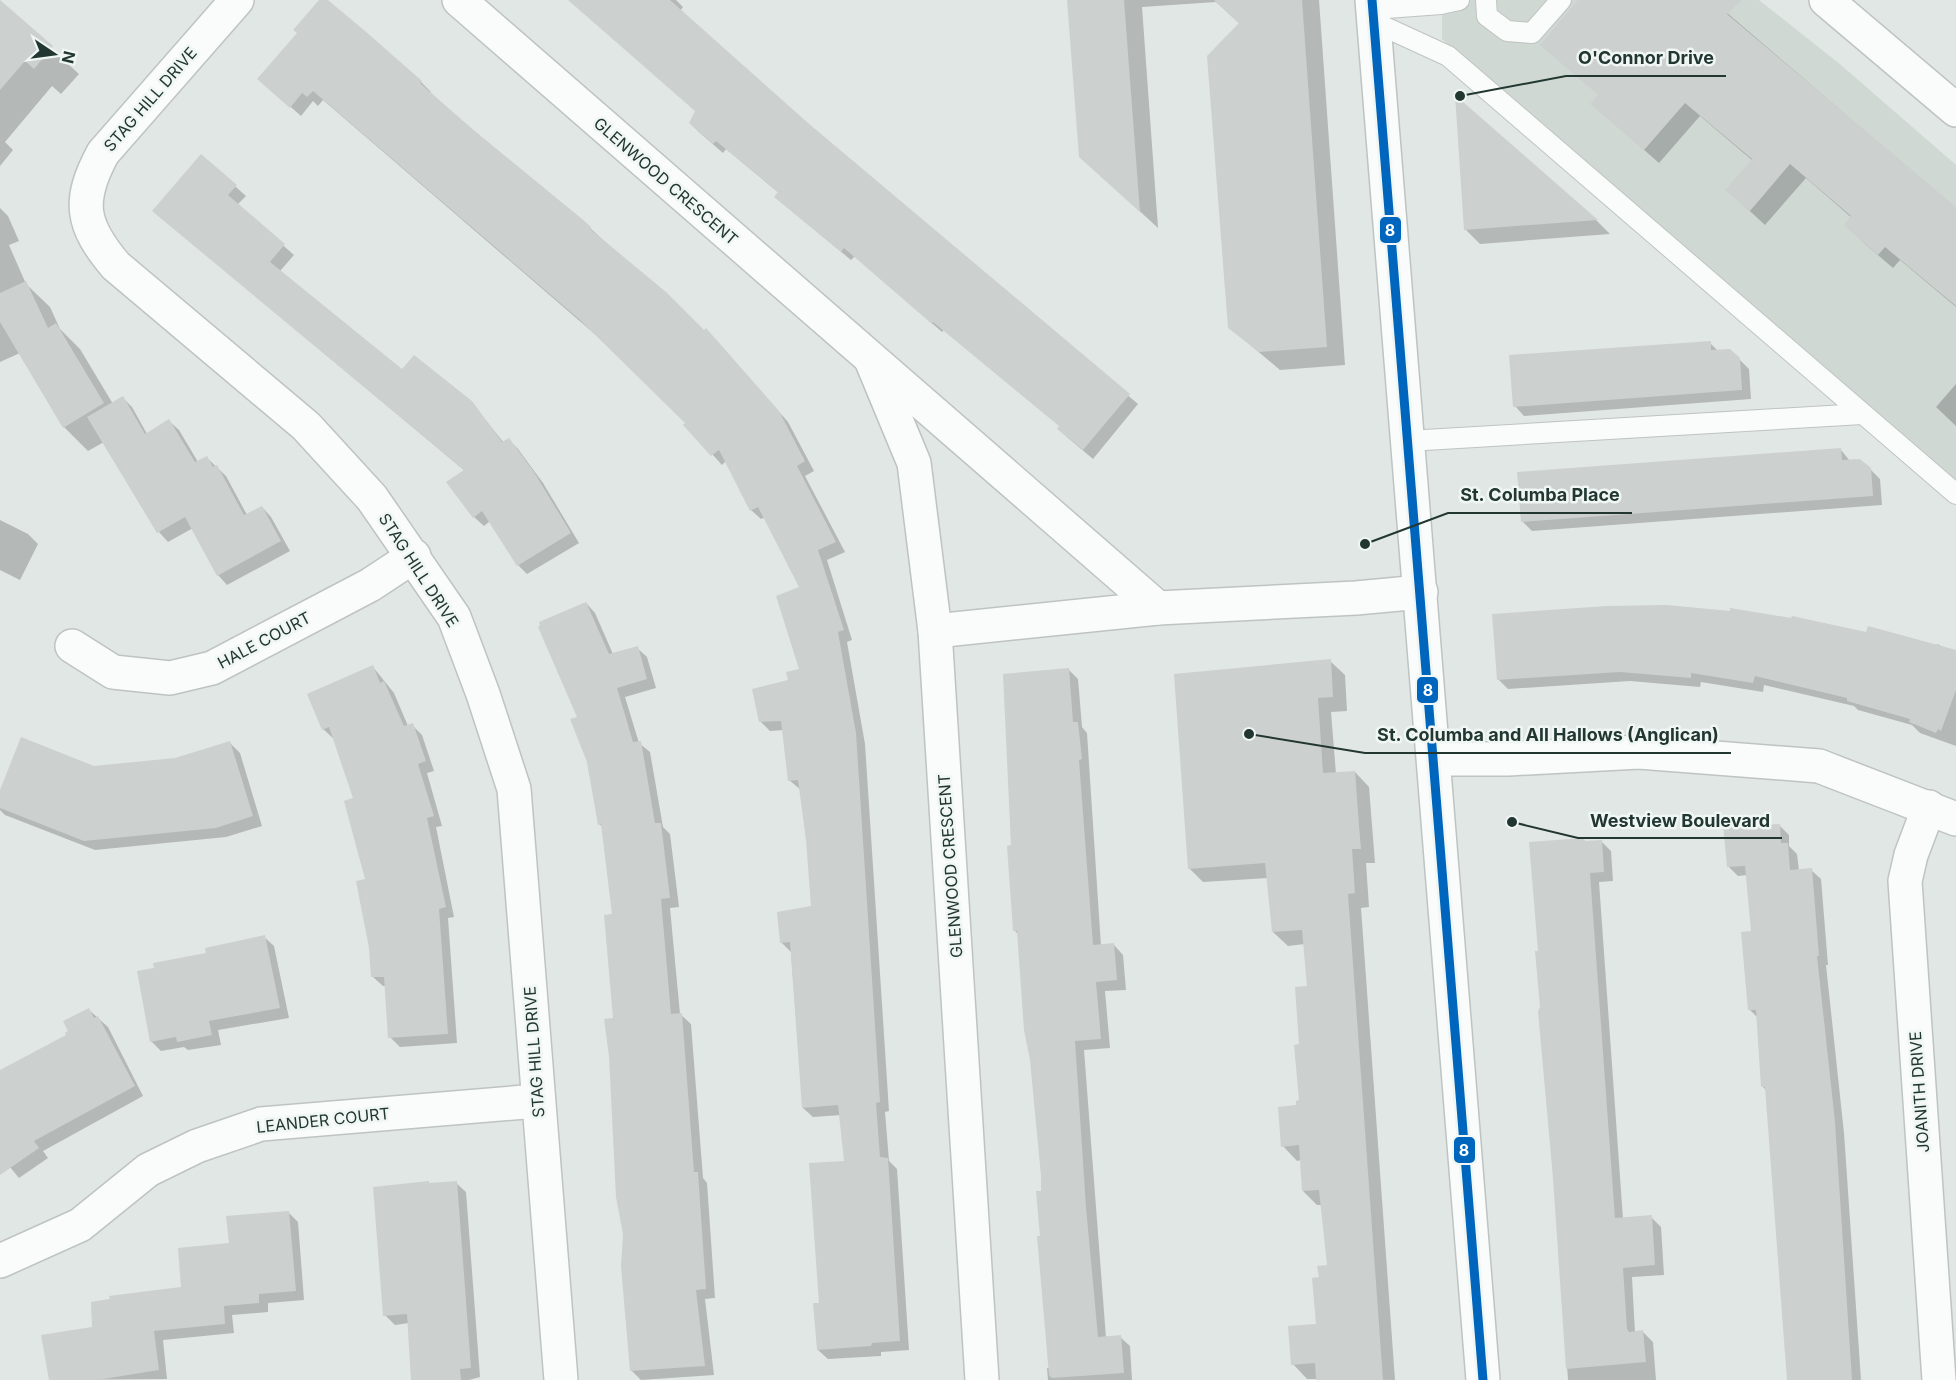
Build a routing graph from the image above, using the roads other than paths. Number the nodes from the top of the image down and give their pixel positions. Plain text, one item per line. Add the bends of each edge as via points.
1 (237, 0) edge
2 (459, 0) edge
3 (1459, 0) edge
4 (1486, 0) edge
5 (1561, 0) edge
6 (1826, 0) edge
7 (1373, 10) edge
8 (1956, 110) edge
9 (872, 362) junction
10 (1862, 414) junction
11 (1408, 441) junction
12 (1956, 494) edge
13 (414, 556) junction
14 (1421, 592) junction
15 (1158, 608) junction
16 (935, 631) junction
17 (72, 646) dead end
18 (1434, 759) junction
19 (1942, 813) edge
20 (537, 1101) junction
21 (0, 1261) edge
22 (561, 1380) edge
23 (982, 1380) edge
24 (1483, 1380) edge
25 (1939, 1380) edge

1 - 13 street, STAG HILL DRIVE via 103,153 89,179 85,207 92,230 116,266 306,426 372,498
2 - 9 street, GLENWOOD CRESCENT
3 - 7 lane
4 - 5 lane via 1487,16 1507,31 1533,33
6 - 8 street
7 - 10 lane via 1448,56
7 - 11 street
9 - 15 street, GLENWOOD CRESCENT
9 - 16 street, GLENWOOD CRESCENT via 914,463
10 - 11 lane
10 - 12 lane
11 - 14 street
13 - 17 street, HALE COURT via 370,585 212,668 170,678 113,672
13 - 20 street, STAG HILL DRIVE via 454,617 514,789
14 - 15 street
14 - 18 street
15 - 16 street
16 - 23 street, GLENWOOD CRESCENT
18 - 19 street via 1639,752 1818,766
18 - 24 street
19 - 25 street, JOANITH DRIVE via 1911,855 1905,881
20 - 21 street, LEANDER COURT via 261,1124 197,1146 148,1170 80,1225
20 - 22 street, STAG HILL DRIVE

